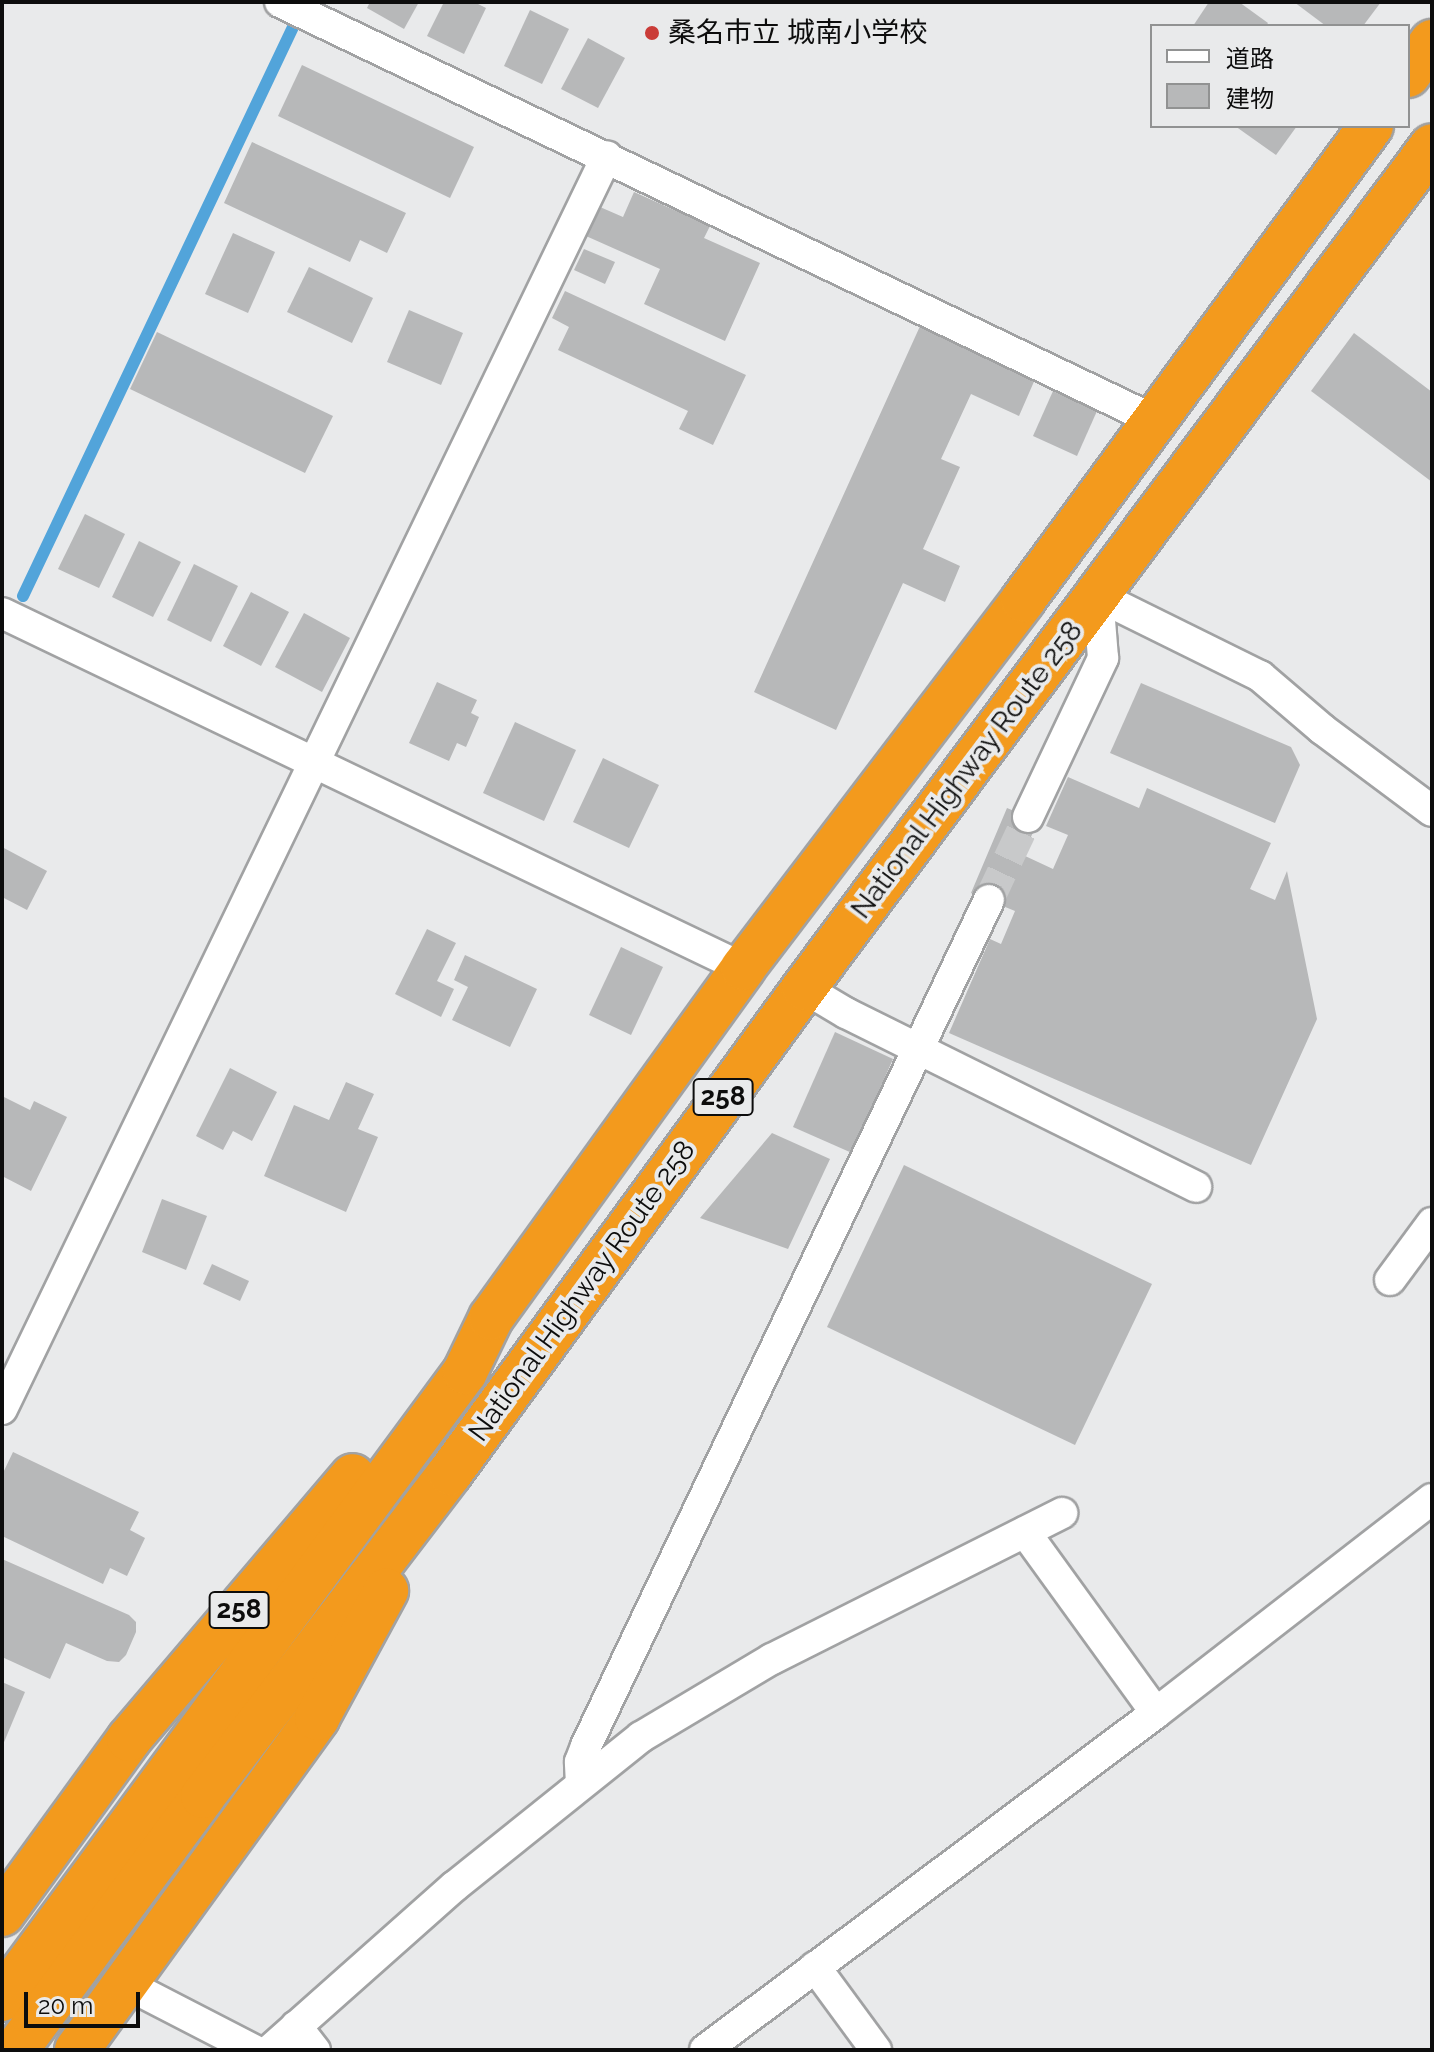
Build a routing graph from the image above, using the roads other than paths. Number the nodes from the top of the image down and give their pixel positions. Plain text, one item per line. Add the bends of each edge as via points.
1 (280, 2) edge
2 (1432, 42) edge
3 (1410, 72) edge
4 (1370, 128) edge
5 (1432, 146) edge
6 (607, 156) junction
7 (1156, 421) junction
8 (1098, 596) junction
9 (2, 613) edge
10 (314, 763) junction
11 (1432, 811) edge
12 (1028, 817) tunnel mouth
13 (989, 900) tunnel mouth
14 (743, 968) junction
15 (804, 988) junction
16 (919, 1049) junction
17 (1196, 1187) dead end
18 (1432, 1223) edge
19 (1390, 1280) dead end
20 (491, 1318) junction
21 (2, 1409) edge
22 (450, 1473) junction
23 (1432, 1499) edge
24 (1062, 1513) dead end
25 (1025, 1532) junction
26 (1156, 1713) junction
27 (581, 1784) junction
28 (2, 1914) edge
29 (815, 1967) junction
30 (126, 1984) junction
31 (2, 1999) edge
32 (296, 2026) junction
33 (736, 2041) edge
34 (16, 2050) edge
35 (77, 2050) edge
36 (254, 2050) edge
37 (270, 2050) edge
38 (315, 2050) edge
39 (705, 2050) edge
40 (876, 2050) edge

1 - 6 street
2 - 3 highway
4 - 7 highway, National Highway Route 258 / 258
5 - 8 highway, National Highway Route 258 / 258
6 - 7 street
6 - 10 street
7 - 14 highway, National Highway Route 258 / 258
8 - 11 street via 1260,676
8 - 12 street via 1103,658
8 - 15 highway, National Highway Route 258 / 258
9 - 10 street
10 - 14 street
10 - 21 street
13 - 16 street
14 - 20 highway, National Highway Route 258 / 258
15 - 16 street
15 - 22 highway, National Highway Route 258 / 258
16 - 17 street
16 - 27 street via 586,1746
18 - 19 street
20 - 28 highway, 258 via 448,1358 129,1739
20 - 31 highway, National Highway Route 258 / 258 via 465,1372
22 - 30 highway, 258 via 317,1718
22 - 34 highway, National Highway Route 258 / 258
23 - 26 street
24 - 25 street
25 - 26 street
25 - 27 street via 694,1703
26 - 29 street
27 - 32 street
29 - 33 street
29 - 40 street
30 - 35 highway, 258
30 - 36 street
32 - 37 street
32 - 38 street
33 - 39 street

